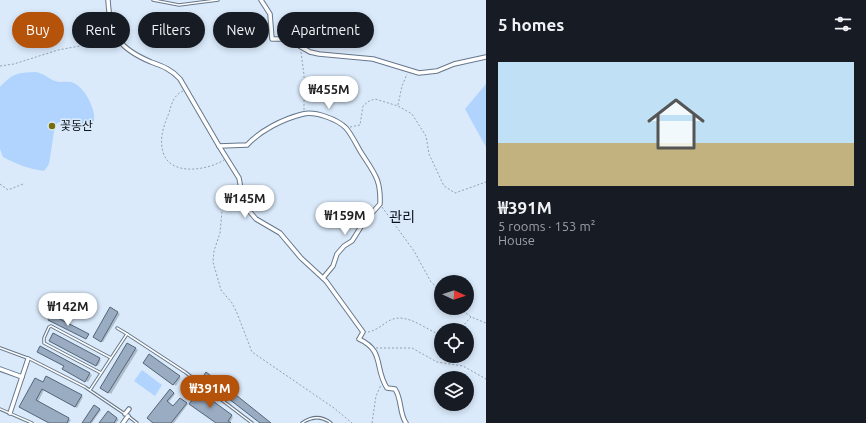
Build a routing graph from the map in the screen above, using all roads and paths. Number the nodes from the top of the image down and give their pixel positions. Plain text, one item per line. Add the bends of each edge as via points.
1 (108, 0) edge
2 (153, 0) edge
3 (218, 0) edge
4 (261, 0) edge
5 (109, 12) edge
6 (277, 39) edge
7 (72, 47) edge
8 (129, 48) edge
9 (300, 48) edge
10 (303, 48) edge
11 (486, 57) edge
12 (0, 66) edge
13 (408, 71) junction
14 (186, 90) junction
15 (398, 106) junction
16 (304, 113) junction
17 (346, 128) junction
18 (219, 146) junction
19 (227, 159) junction
20 (486, 182) edge
21 (0, 184) edge
22 (23, 184) dead end
23 (242, 190) junction
24 (380, 204) junction
25 (323, 278) junction
26 (434, 285) edge
27 (469, 315) edge
28 (471, 317) junction
29 (465, 323) edge
30 (486, 323) edge
31 (117, 328) dead end
32 (363, 332) junction
33 (434, 333) edge
34 (127, 334) junction
35 (0, 348) edge
36 (373, 348) junction
37 (28, 358) junction
38 (111, 358) junction
39 (0, 369) edge
40 (101, 373) junction
41 (22, 377) junction
42 (486, 379) edge
43 (382, 381) junction
44 (90, 390) junction
45 (0, 409) edge
46 (129, 409) dead end
47 (10, 413) junction
48 (127, 415) junction
49 (247, 419) junction
50 (32, 423) edge
51 (123, 423) edge
52 (137, 423) edge
53 (244, 423) edge
54 (252, 423) edge
55 (302, 423) edge
56 (331, 423) edge
57 (352, 423) edge
58 (372, 423) edge
59 (406, 423) edge

1 - 5 street
2 - 3 lane via 179,5
4 - 6 street via 270,14 272,39
7 - 12 path
8 - 14 street via 149,61 173,71
9 - 16 path via 304,75
10 - 13 street via 319,54 373,59
11 - 13 street via 454,64 437,71
13 - 15 path
14 - 18 street
14 - 19 path via 175,96 162,132 162,150 165,158 182,168 196,169 215,166
15 - 17 path via 375,99 369,101 363,106 360,125
15 - 20 path via 412,114 423,129 434,166 444,186 455,193
16 - 17 street via 321,115
16 - 18 street via 271,127 254,137 247,145
17 - 24 street via 375,175 380,187
18 - 19 street
19 - 23 street via 239,178
21 - 22 path via 8,190
23 - 25 street via 244,205 256,219 280,233 301,258
23 - 57 path via 222,211 220,220 220,233 213,262 221,290 237,313 252,352
24 - 25 street via 352,241 337,254 333,266
24 - 26 path via 414,251
25 - 32 street
27 - 28 path
28 - 29 path
28 - 30 path
31 - 34 lane
32 - 33 path via 373,331 392,319 403,317
32 - 36 street via 359,339
34 - 38 lane
34 - 49 lane via 185,372
35 - 37 lane
36 - 42 path via 412,348 437,362 463,366
36 - 43 street
37 - 41 street
37 - 44 lane
38 - 40 lane
38 - 40 lane via 49,327 44,343
39 - 41 street
40 - 44 lane
41 - 47 street
43 - 58 path via 376,396
43 - 59 street via 387,388 395,389 399,394
44 - 48 lane
45 - 47 lane
46 - 48 street
47 - 50 lane
48 - 51 street
48 - 52 lane
49 - 53 lane
49 - 54 lane
55 - 56 lane via 314,417

